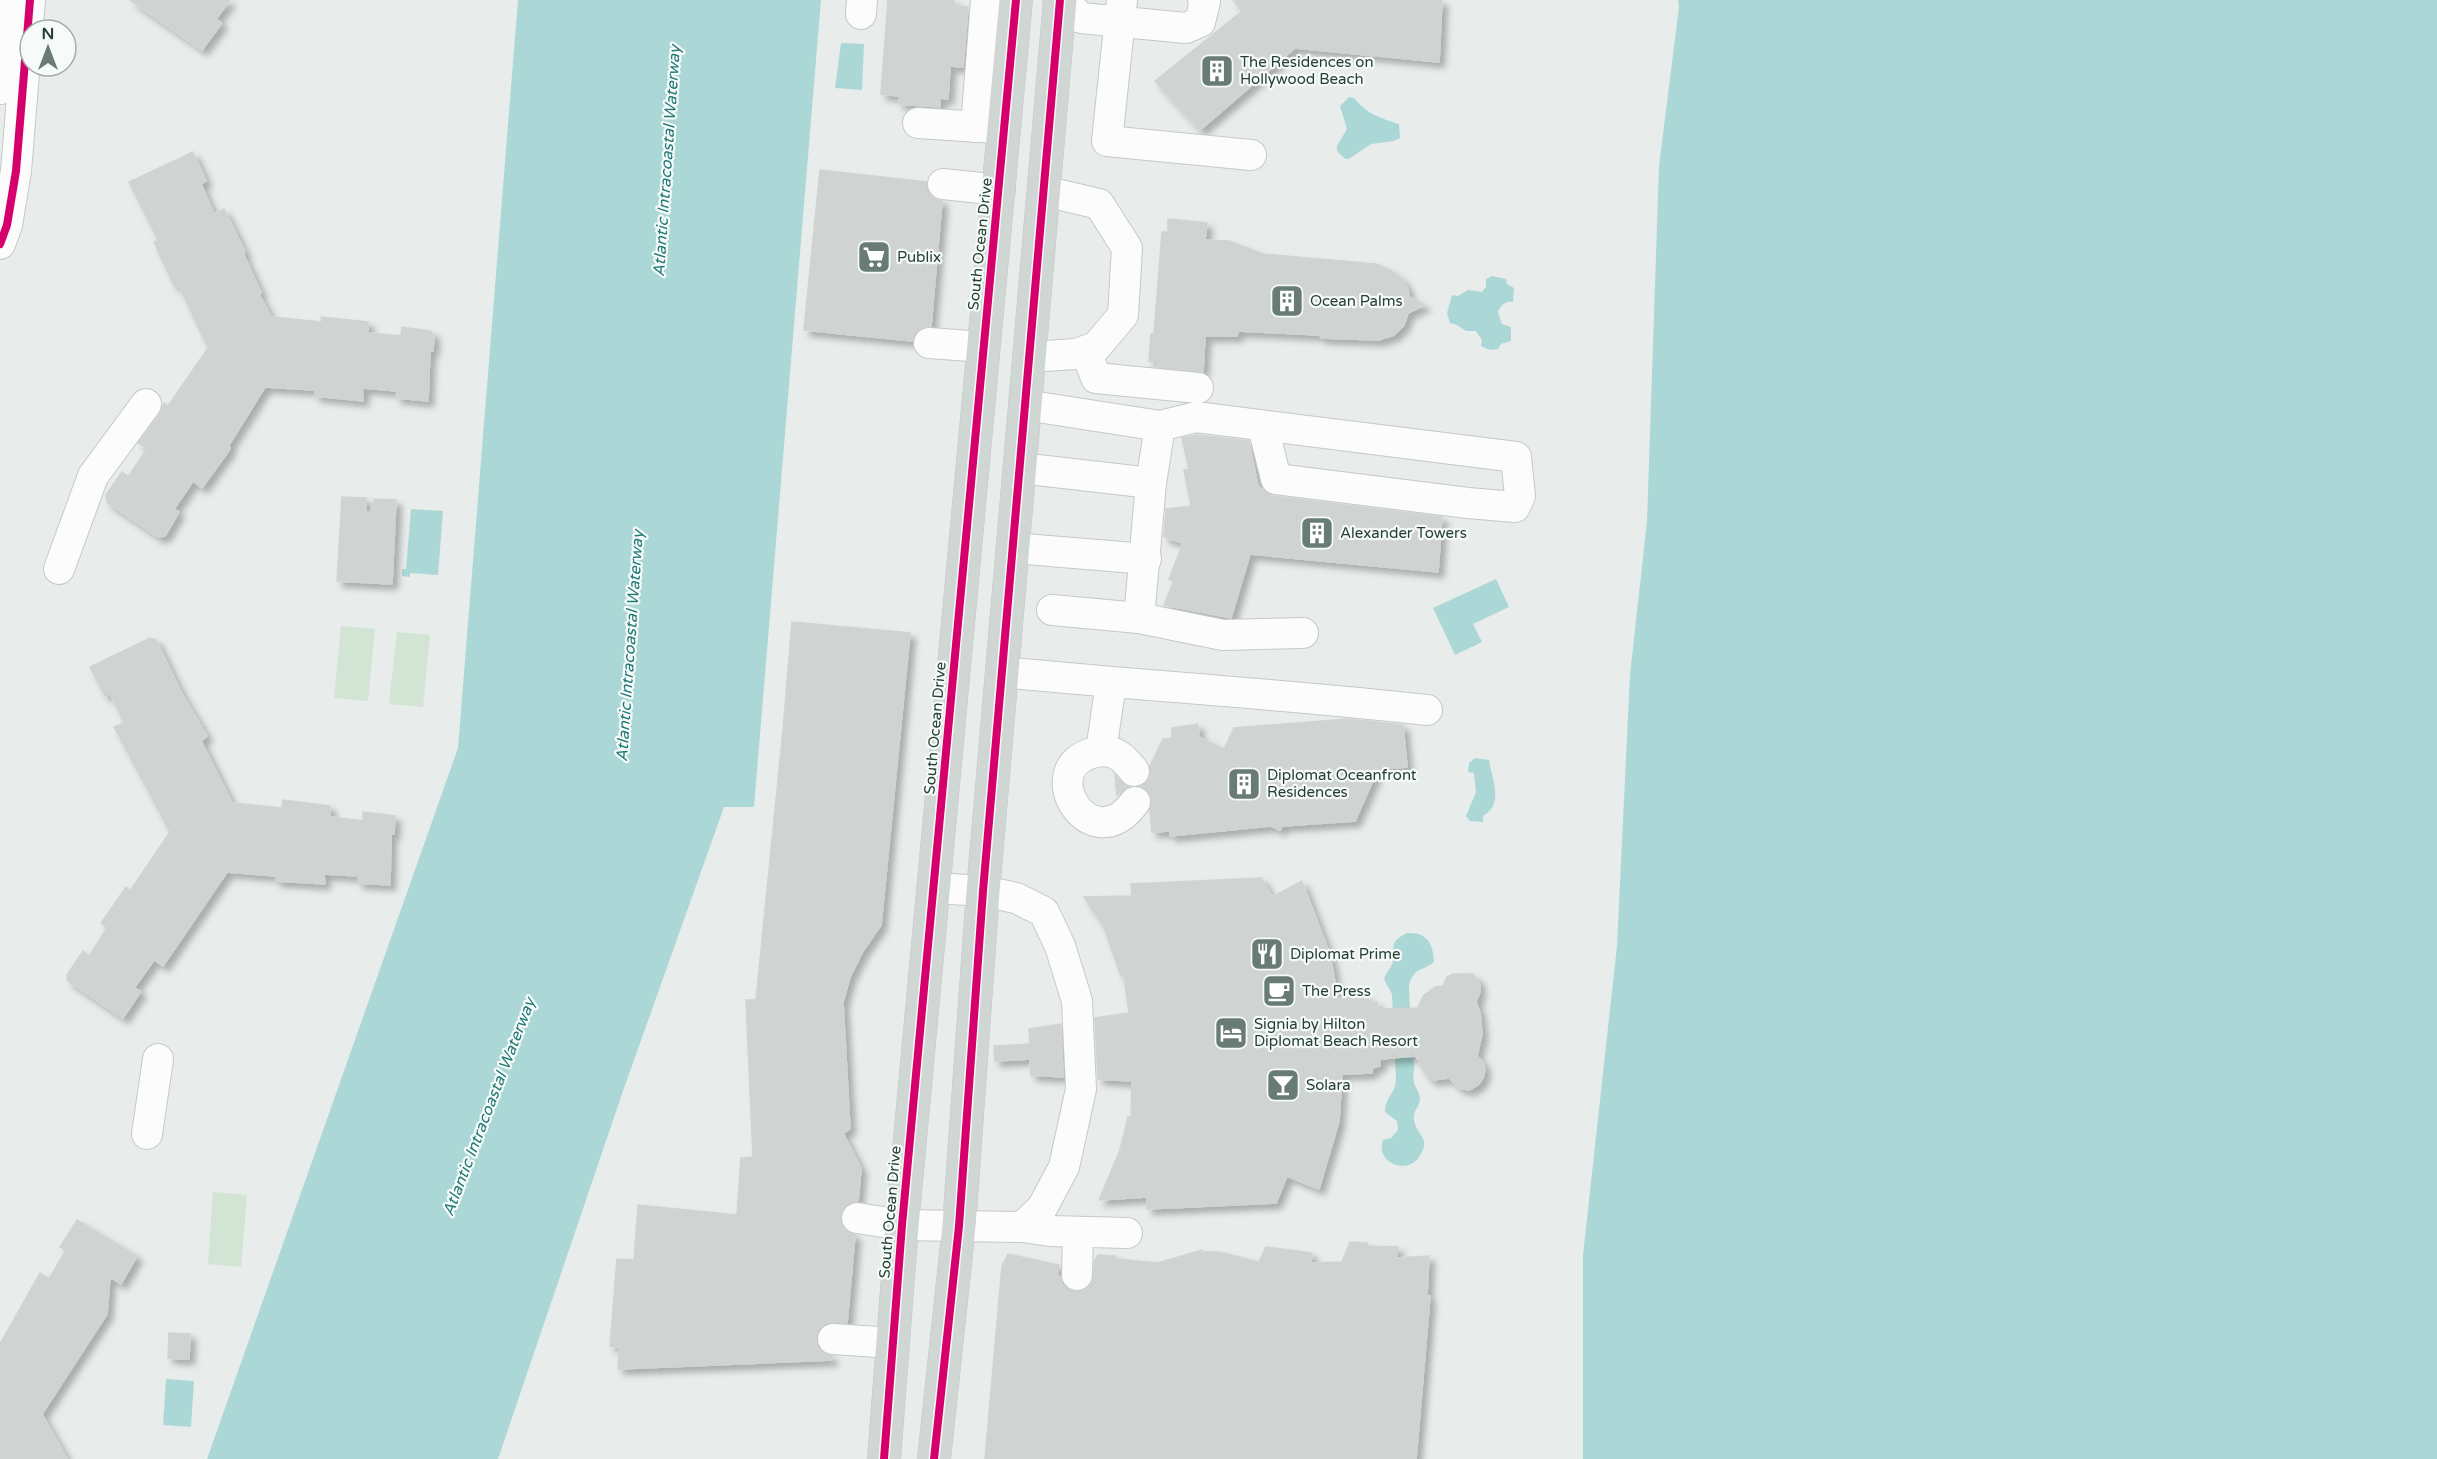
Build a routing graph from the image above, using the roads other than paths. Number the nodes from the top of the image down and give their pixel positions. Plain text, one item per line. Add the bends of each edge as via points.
1 (7, 0) edge
2 (30, 0) edge
3 (986, 0) edge
4 (1016, 0) edge
5 (1061, 0) edge
6 (1203, 0) edge
7 (1121, 10) edge
8 (0, 89) edge
9 (918, 123) dead end
10 (990, 128) junction
11 (1251, 155) dead end
12 (943, 184) dead end
13 (1000, 190) junction
14 (1044, 191) junction
15 (0, 244) edge
16 (929, 343) dead end
17 (984, 347) junction
18 (1086, 351) junction
19 (1029, 357) junction
20 (1198, 388) dead end
21 (146, 404) dead end
22 (1025, 405) junction
23 (1160, 426) junction
24 (1263, 426) junction
25 (1020, 468) junction
26 (1151, 483) junction
27 (968, 524) junction
28 (1013, 548) junction
29 (1146, 559) junction
30 (59, 569) dead end
31 (1008, 602) junction
32 (1052, 610) dead end
33 (1139, 618) junction
34 (1303, 633) dead end
35 (1002, 672) junction
36 (1112, 683) junction
37 (1427, 710) dead end
38 (1101, 751) junction
39 (1134, 771) dead end
40 (1135, 802) dead end
41 (934, 888) junction
42 (983, 891) junction
43 (158, 1059) dead end
44 (147, 1134) dead end
45 (856, 1218) dead end
46 (902, 1225) junction
47 (959, 1226) junction
48 (1022, 1227) junction
49 (1078, 1232) junction
50 (1127, 1233) dead end
51 (1077, 1275) dead end
52 (833, 1339) dead end
53 (893, 1343) junction
54 (884, 1459) edge
55 (934, 1459) edge

1 - 8 street
2 - 15 street via 16,171
3 - 10 street
4 - 10 main road, South Ocean Drive
5 - 7 street via 1081,18
5 - 14 main road
6 - 7 street via 1200,22 1186,28
7 - 11 street via 1107,141
9 - 10 street
10 - 13 main road, South Ocean Drive
12 - 13 street
13 - 17 main road, South Ocean Drive
14 - 18 street via 1099,204 1127,248 1123,315 1096,347
14 - 19 main road
16 - 17 street
17 - 27 main road, South Ocean Drive
18 - 19 street
18 - 20 street via 1096,378
19 - 22 main road
21 - 30 street via 93,476
22 - 23 street
22 - 25 main road
23 - 24 street via 1196,417
23 - 26 street
24 - 24 street via 1516,457 1520,496 1515,507 1276,479
25 - 26 street
25 - 28 main road
26 - 29 street
27 - 31 main road via 985,581 997,597
27 - 41 main road, South Ocean Drive
28 - 29 street
28 - 31 main road
29 - 33 street
31 - 35 main road
32 - 33 street
33 - 34 street via 1223,635
35 - 36 street
35 - 42 main road
36 - 37 street via 1325,698
36 - 38 street
38 - 39 street via 1124,758
38 - 40 street via 1090,753 1073,767 1068,778 1070,800 1085,817 1107,822 1118,818
41 - 42 street
41 - 46 main road, South Ocean Drive
42 - 47 main road
42 - 48 street via 1016,898 1044,912 1060,946 1077,1001 1081,1089 1064,1167 1042,1208
43 - 44 street
45 - 46 street
46 - 47 street
46 - 53 main road, South Ocean Drive
47 - 48 street
47 - 55 main road
48 - 49 street
49 - 50 street
49 - 51 street
52 - 53 street
53 - 54 main road, South Ocean Drive

